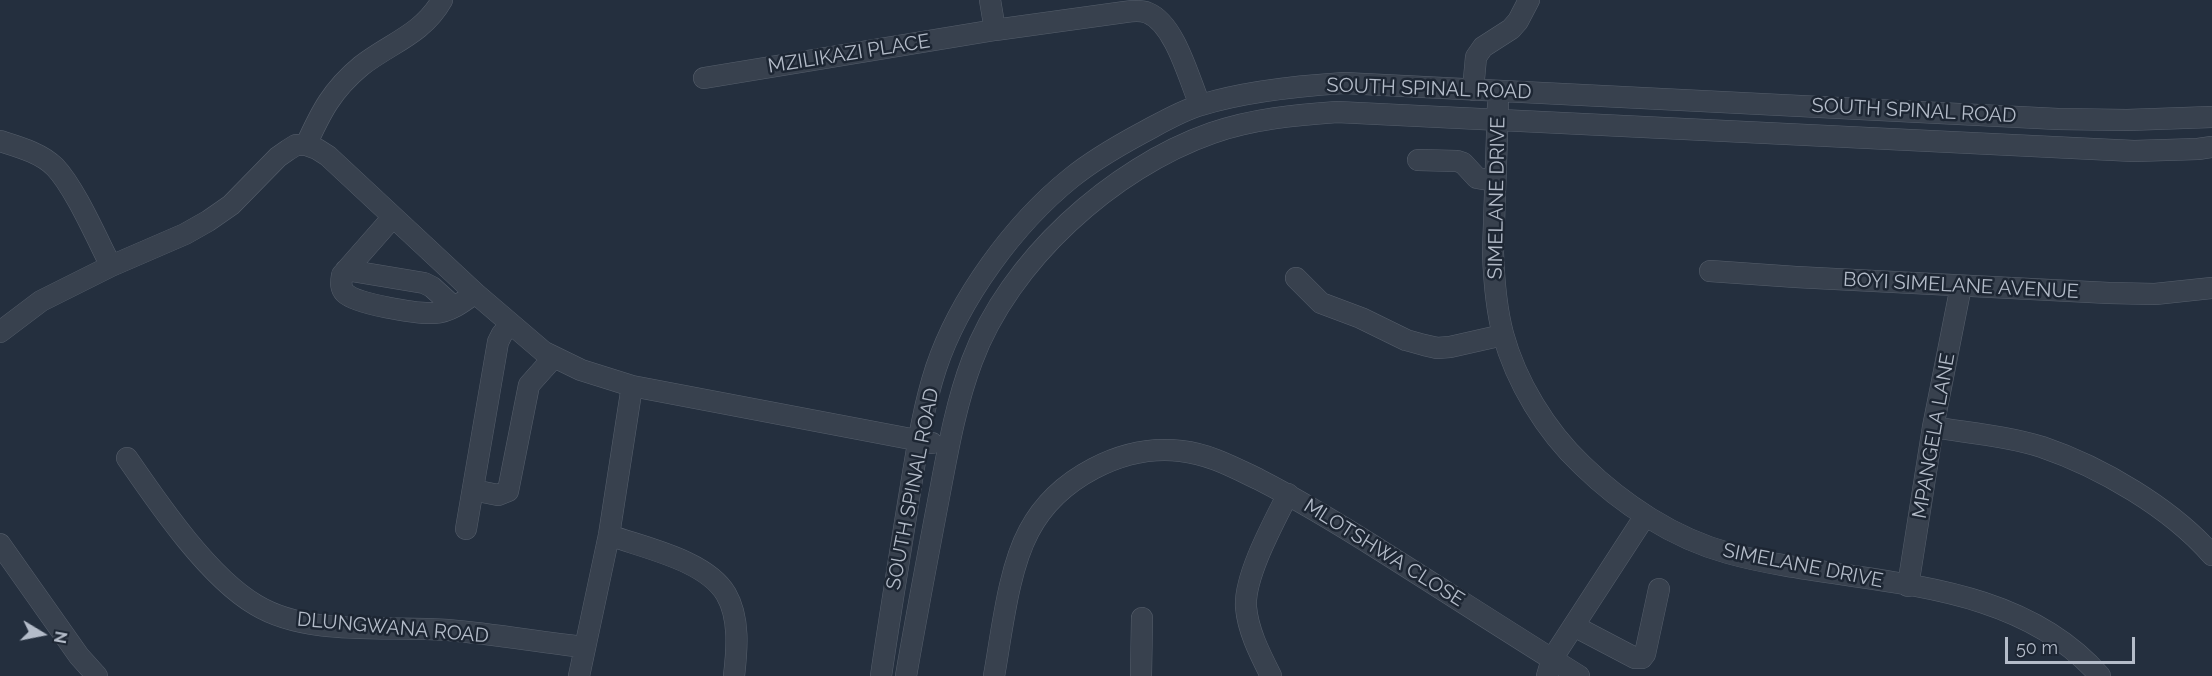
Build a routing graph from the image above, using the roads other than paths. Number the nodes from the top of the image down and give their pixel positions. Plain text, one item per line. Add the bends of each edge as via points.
1 (442, 0) edge
2 (990, 0) edge
3 (1529, 0) edge
4 (995, 30) junction
5 (704, 78) dead end
6 (1473, 90) junction
7 (1498, 91) junction
8 (1200, 105) junction
9 (2212, 117) edge
10 (1498, 120) junction
11 (0, 141) edge
12 (306, 145) junction
13 (2212, 147) edge
14 (1418, 160) dead end
15 (1496, 181) junction
16 (393, 217) junction
17 (111, 266) junction
18 (346, 270) junction
19 (1710, 271) dead end
20 (1296, 278) dead end
21 (1961, 286) junction
22 (2212, 288) edge
23 (475, 293) junction
24 (454, 307) junction
25 (511, 324) junction
26 (0, 332) edge
27 (1503, 335) junction
28 (554, 357) junction
29 (632, 386) junction
30 (1933, 428) junction
31 (918, 440) junction
32 (948, 446) junction
33 (127, 458) dead end
34 (473, 490) junction
35 (1288, 494) junction
36 (1645, 516) junction
37 (466, 529) dead end
38 (609, 535) junction
39 (0, 544) edge
40 (2212, 555) edge
41 (1908, 586) junction
42 (1659, 589) dead end
43 (1142, 618) dead end
44 (1574, 626) junction
45 (584, 647) junction
46 (1550, 668) edge
47 (97, 676) edge
48 (579, 676) edge
49 (734, 676) edge
50 (880, 676) edge
51 (906, 676) edge
52 (994, 676) edge
53 (1141, 676) edge
54 (1271, 676) edge
55 (1579, 676) edge
56 (2100, 676) edge

1 - 12 street via 416,32 368,61 337,88
2 - 4 street
3 - 6 street via 1511,29 1483,47 1476,57
4 - 5 street, MZILIKAZI PLACE
4 - 8 street, MZILIKAZI PLACE via 1145,11 1155,17 1174,41
6 - 7 street, SOUTH SPINAL ROAD
6 - 8 street, SOUTH SPINAL ROAD via 1344,83 1310,85
7 - 9 street, SOUTH SPINAL ROAD via 2058,119
7 - 10 street, SIMELANE DRIVE
8 - 31 street, SOUTH SPINAL ROAD via 1114,149 1072,177 1038,208 980,281 956,322 936,368
10 - 13 street, SOUTH SPINAL ROAD via 2134,151
10 - 15 street, SIMELANE DRIVE
10 - 32 street, SOUTH SPINAL ROAD via 1337,112 1299,114 1212,133 1158,157 1087,206 1056,234 1020,277 992,318 972,360
11 - 17 street via 55,166
12 - 16 street via 328,156
12 - 17 street via 296,146 278,157 231,205 208,221
14 - 15 street via 1457,161 1477,178
15 - 27 street, SIMELANE DRIVE via 1493,253
16 - 18 street
16 - 23 street
17 - 26 street via 41,301
18 - 24 street via 424,283
18 - 24 street via 342,289 358,300 426,313
19 - 21 street, BOYI SIMELANE AVENUE
20 - 27 street via 1321,303 1424,345 1450,347
21 - 22 street, BOYI SIMELANE AVENUE via 2109,294
21 - 30 street, MPANGELA LANE
23 - 24 street
23 - 25 street
25 - 28 street
25 - 34 street via 498,342
27 - 36 street, SIMELANE DRIVE via 1531,401 1568,452
28 - 29 street
28 - 34 street via 529,385 508,491 498,495
29 - 31 street
29 - 38 street
30 - 40 street via 1996,436 2042,447 2082,463 2169,514
30 - 41 street, MPANGELA LANE
31 - 32 street
31 - 50 street, SOUTH SPINAL ROAD
32 - 51 street, SOUTH SPINAL ROAD
33 - 45 street, DLUNGWANA ROAD via 219,575 254,604 276,616 304,624 450,630
34 - 37 street
35 - 46 street, MLOTSHWA CLOSE
35 - 52 street via 1224,462 1182,451 1137,453 1088,471 1047,505 1029,531 1010,590
35 - 54 street, MLOTSHWA CLOSE via 1256,564 1246,604 1248,622
36 - 41 street, SIMELANE DRIVE via 1727,553
36 - 44 street
38 - 45 street
38 - 49 street via 708,573 727,595 735,621
39 - 47 street
41 - 56 street, SIMELANE DRIVE via 2003,609 2067,646
42 - 44 street via 1642,658
43 - 53 street
44 - 46 street
45 - 48 street
46 - 55 street, MLOTSHWA CLOSE

